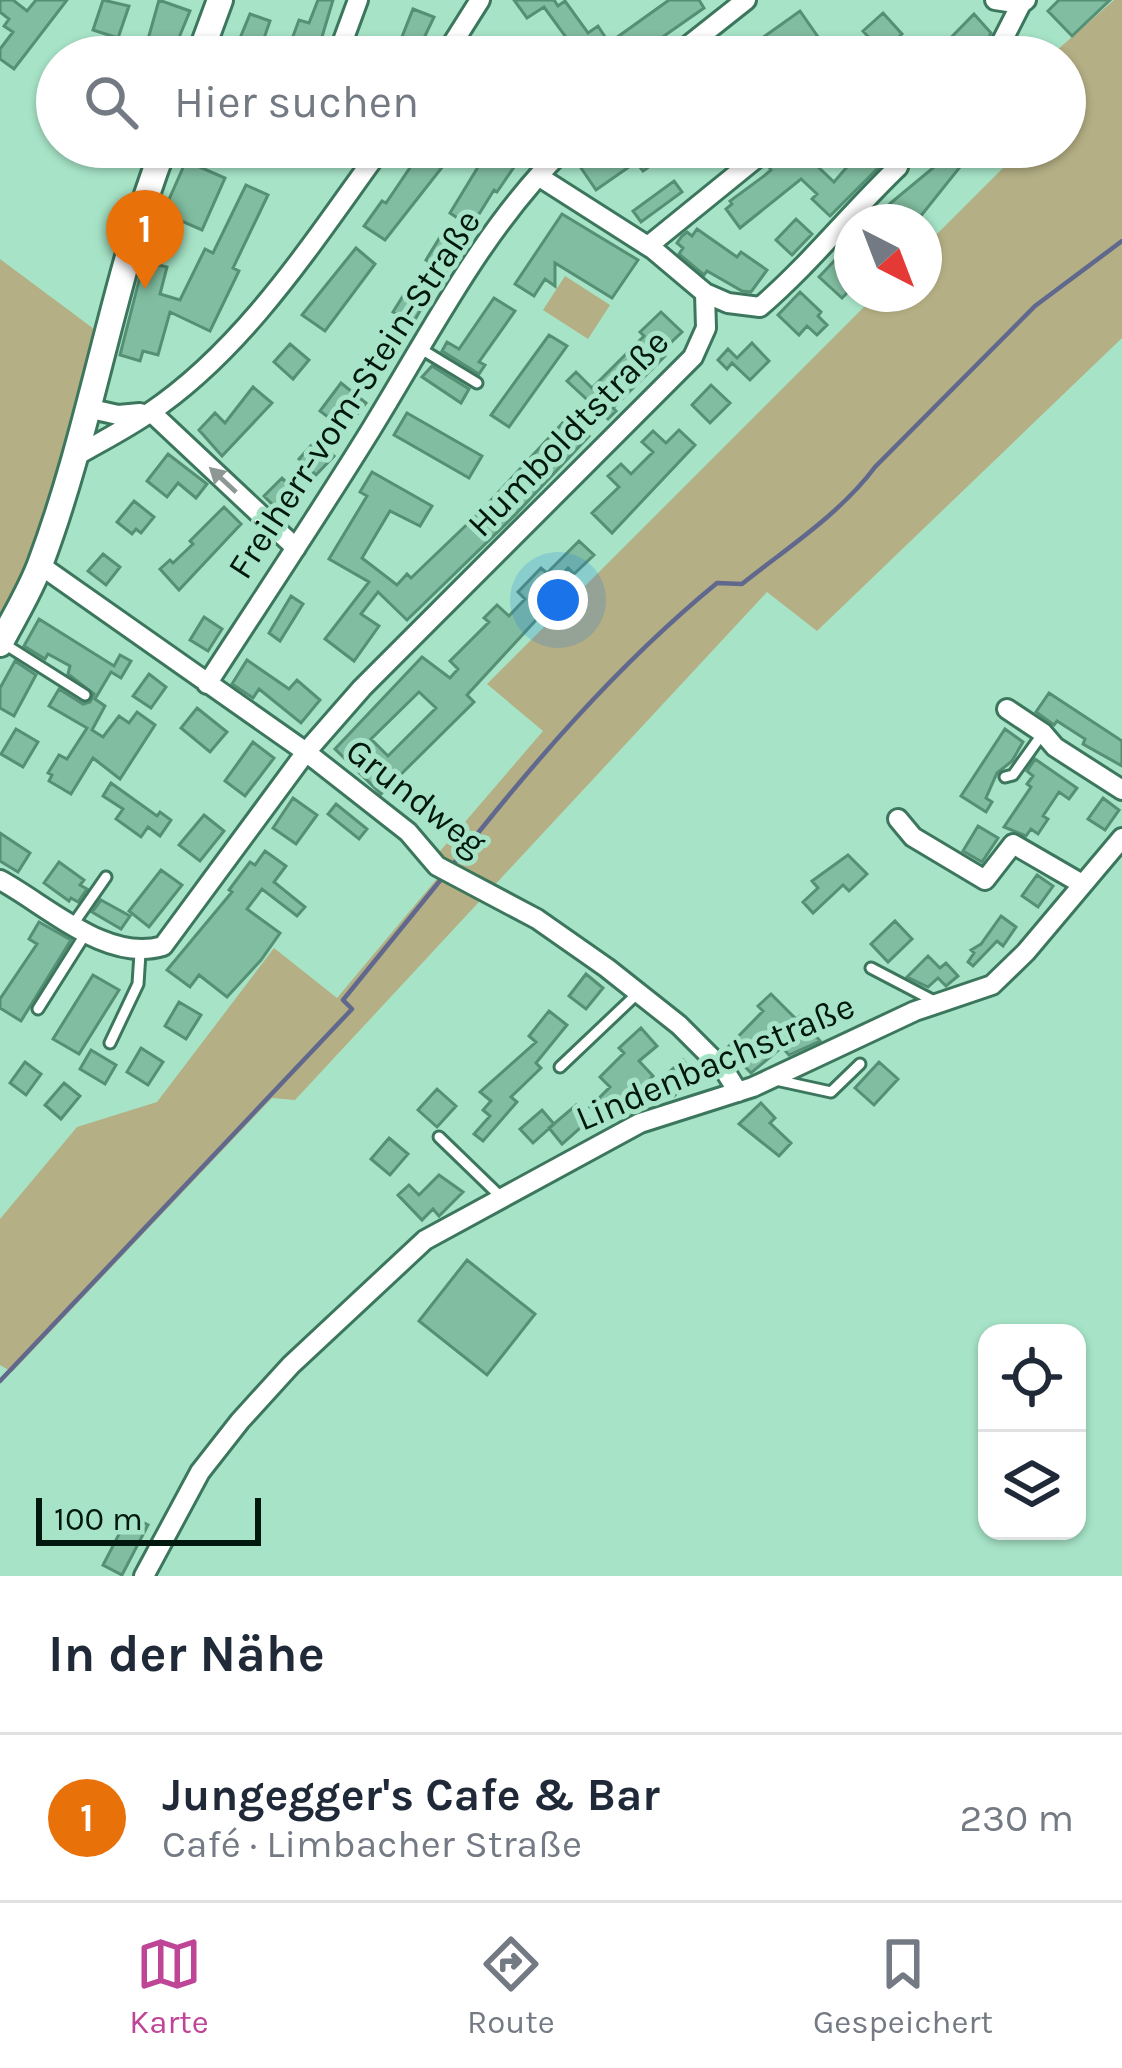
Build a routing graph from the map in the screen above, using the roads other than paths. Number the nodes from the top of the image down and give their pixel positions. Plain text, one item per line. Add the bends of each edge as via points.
1 (220, 0) edge
2 (358, 0) edge
3 (480, 0) edge
4 (746, 0) edge
5 (995, 0) edge
6 (1024, 2) edge
7 (207, 36) edge
8 (345, 36) edge
9 (457, 36) edge
10 (701, 36) edge
11 (1005, 36) edge
12 (157, 168) edge
13 (366, 168) edge
14 (547, 168) edge
15 (560, 168) edge
16 (744, 168) edge
17 (896, 168) edge
18 (649, 246) junction
19 (705, 293) junction
20 (421, 349) junction
21 (477, 383) dead end
22 (87, 408) junction
23 (151, 412) junction
24 (76, 456) junction
25 (296, 548) junction
26 (40, 565) junction
27 (1, 643) edge
28 (207, 684) junction
29 (85, 695) dead end
30 (1007, 709) dead end
31 (1043, 734) junction
32 (306, 752) junction
33 (1005, 777) dead end
34 (1122, 790) edge
35 (898, 819) dead end
36 (1122, 838) edge
37 (106, 877) dead end
38 (0, 880) edge
39 (1082, 884) junction
40 (80, 928) junction
41 (140, 953) junction
42 (871, 968) dead end
43 (638, 993) junction
44 (940, 1004) junction
45 (38, 1009) dead end
46 (110, 1043) dead end
47 (860, 1064) dead end
48 (560, 1067) dead end
49 (771, 1079) junction
50 (738, 1092) junction
51 (439, 1137) dead end
52 (502, 1198) junction
53 (144, 1576) edge

1 - 7 main road
2 - 8 street
3 - 9 street
4 - 10 street
5 - 6 street
6 - 11 street
12 - 22 main road
13 - 23 street via 261,305
14 - 20 street, Freiherr-vom-Stein-Straße
15 - 18 street
16 - 18 street
17 - 19 street via 760,307
18 - 19 street
19 - 32 street, Humboldtstraße via 706,328 693,357
20 - 21 lane
20 - 25 street, Freiherr-vom-Stein-Straße
22 - 23 street via 118,416
22 - 24 main road
23 - 24 street
25 -> 23 street
24 - 26 main road
25 - 28 street, Freiherr-vom-Stein-Straße
26 - 27 main road
26 - 28 street, Grundweg
27 - 29 lane
28 - 32 street, Grundweg
30 - 31 street
31 - 33 lane
31 - 34 street
32 - 41 street, Humboldtstraße via 163,946
32 - 43 street, Grundweg via 408,832 437,866 537,919
35 - 39 street via 913,837 985,880 1013,844
36 - 39 street, Lindenbachstraße
37 - 40 lane
38 - 40 street
39 - 44 street, Lindenbachstraße via 992,985
40 - 41 street
40 - 45 lane
41 - 46 lane via 138,985
42 - 44 lane
43 - 48 lane
43 - 50 street, Grundweg via 709,1054
44 - 49 street, Lindenbachstraße
47 - 49 lane via 832,1091
49 - 50 street, Lindenbachstraße
50 - 52 street, Lindenbachstraße via 640,1123
51 - 52 lane
52 - 53 street, Lindenbachstraße via 425,1240 291,1365 200,1472

